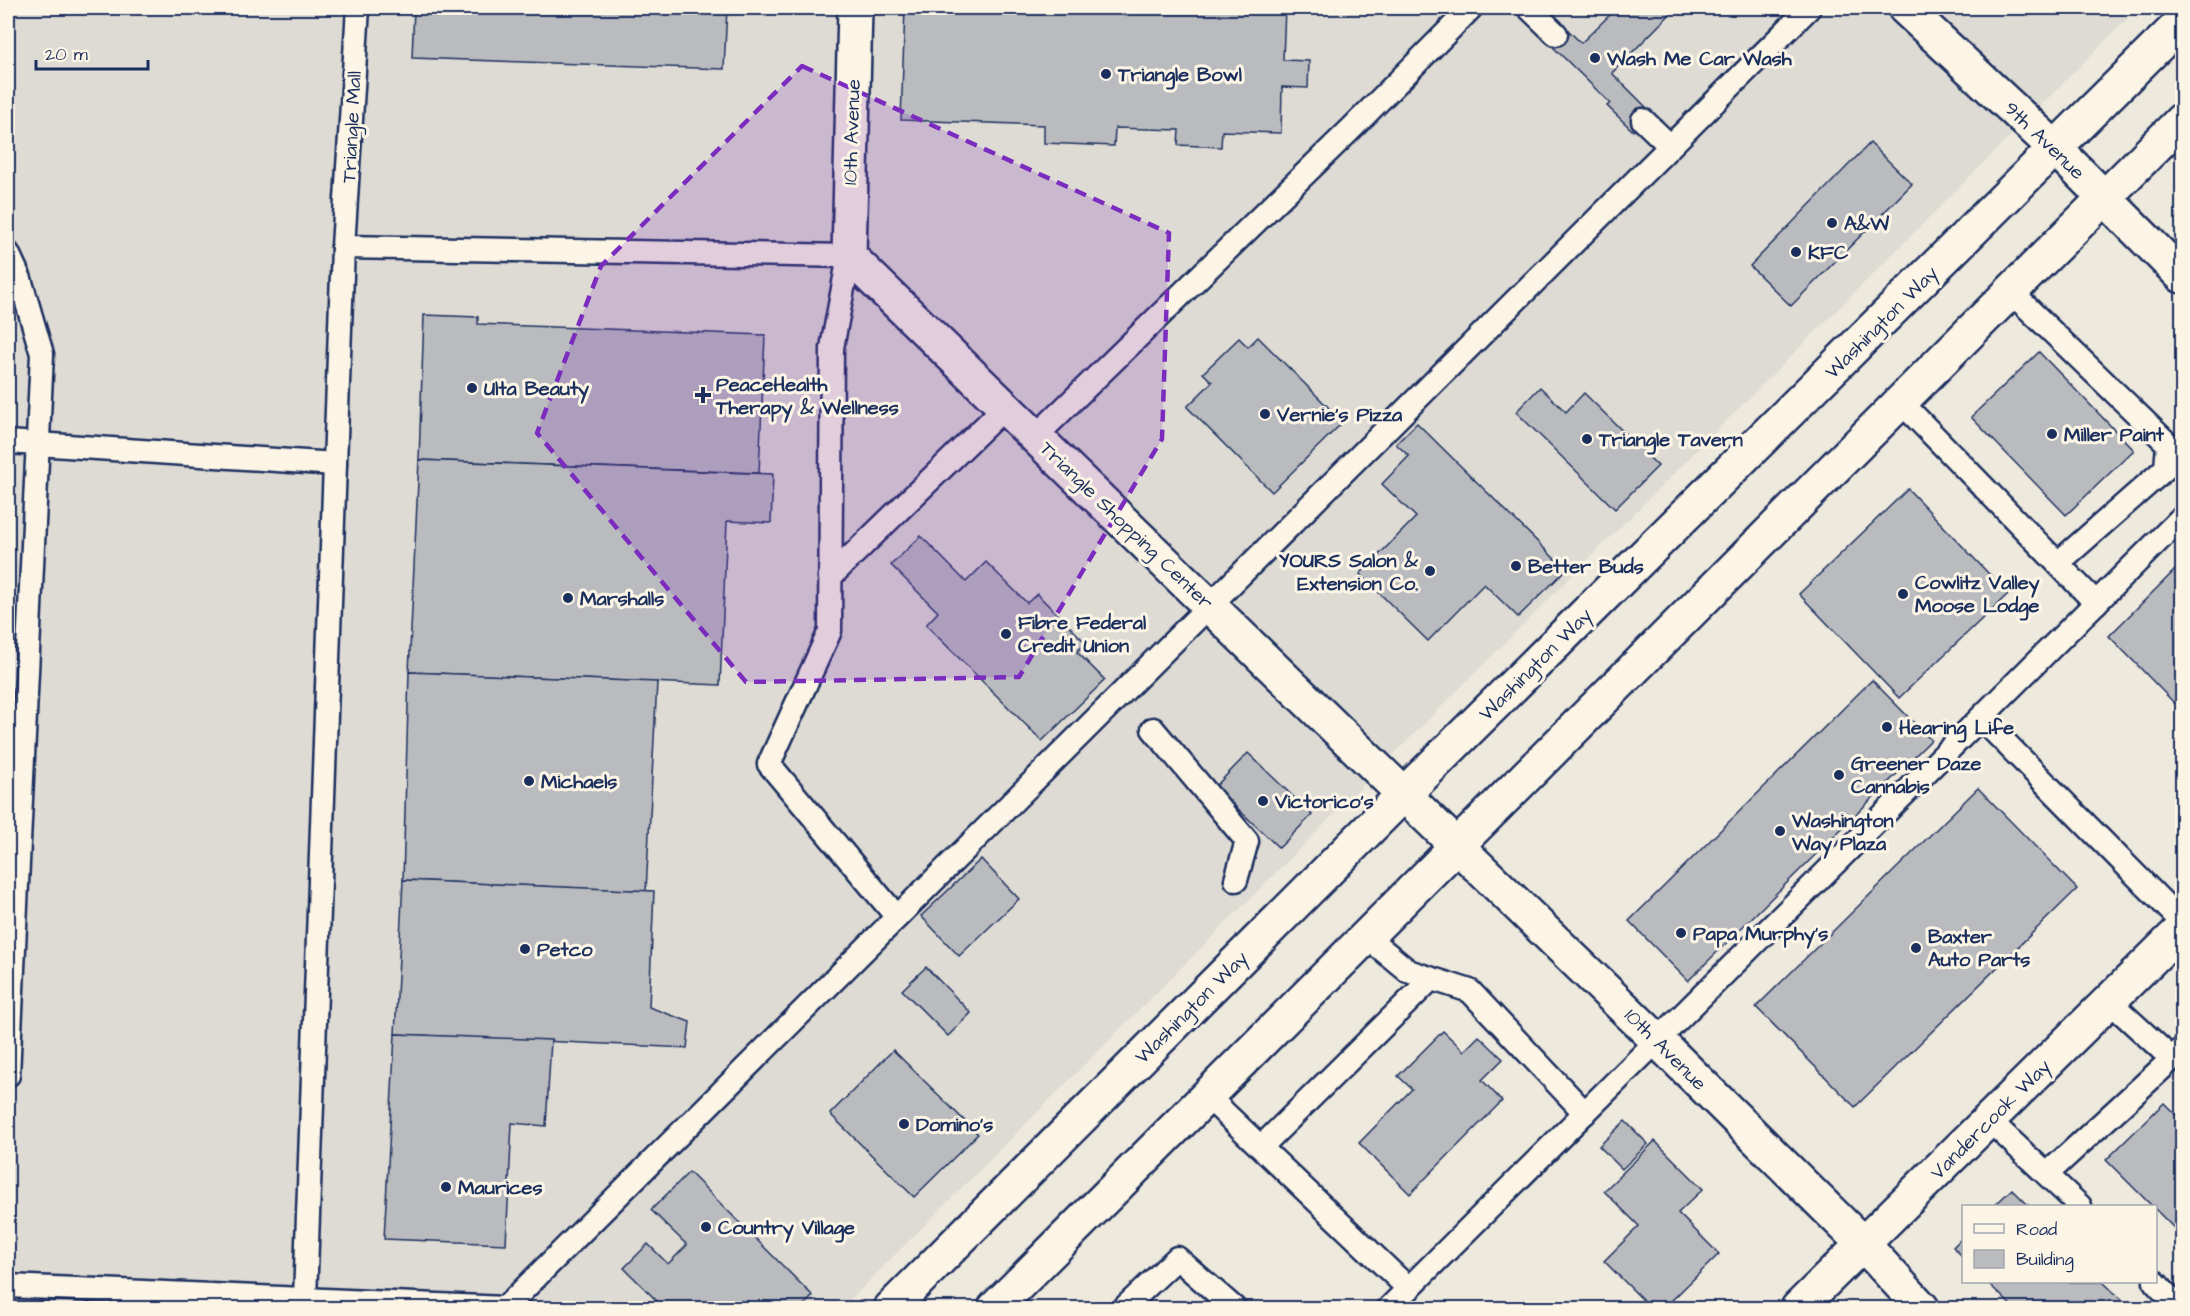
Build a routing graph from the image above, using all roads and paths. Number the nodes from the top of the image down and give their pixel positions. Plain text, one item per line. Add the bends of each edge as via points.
1 (358, 8) edge
2 (855, 8) edge
3 (1471, 8) edge
4 (1529, 8) edge
5 (1809, 8) edge
6 (1905, 8) edge
7 (2182, 22) edge
8 (1556, 34) dead end
9 (1643, 120) dead end
10 (2182, 120) edge
11 (1670, 146) junction
12 (2056, 149) junction
13 (2105, 198) junction
14 (344, 247) junction
15 (8, 253) edge
16 (849, 256) junction
17 (2182, 276) edge
18 (2011, 292) junction
19 (1902, 402) junction
20 (1005, 407) junction
21 (1035, 436) junction
22 (8, 442) edge
23 (37, 444) junction
24 (335, 464) junction
25 (2182, 517) edge
26 (2058, 563) junction
27 (830, 577) junction
28 (2097, 603) junction
29 (1209, 604) junction
30 (1981, 718) junction
31 (1153, 729) dead end
32 (1404, 794) junction
33 (1458, 846) junction
34 (12, 876) edge
35 (1236, 880) dead end
36 (897, 917) junction
37 (2182, 922) edge
38 (2182, 929) edge
39 (1367, 937) junction
40 (1431, 979) junction
41 (2109, 1001) junction
42 (1658, 1041) junction
43 (2177, 1054) edge
44 (8, 1075) edge
45 (1207, 1096) junction
46 (1585, 1113) junction
47 (1989, 1120) junction
48 (1261, 1148) junction
49 (2047, 1174) junction
50 (2079, 1205) edge
51 (1863, 1244) junction
52 (2157, 1283) edge
53 (8, 1286) edge
54 (1408, 1289) junction
55 (305, 1299) junction
56 (505, 1308) edge
57 (891, 1308) edge
58 (995, 1308) edge
59 (1124, 1308) edge
60 (1234, 1308) edge
61 (1389, 1308) edge
62 (1798, 1308) edge
63 (1922, 1308) edge
64 (2179, 1308) edge

1 - 14 lane, Triangle Mall
2 - 16 main road, 10th Avenue
3 - 21 lane
4 - 8 lane
5 - 11 lane
6 - 12 main road, 9th Avenue
7 - 12 main road, Washington Way
9 - 11 lane
10 - 13 main road
11 - 29 lane
12 - 13 main road, 9th Avenue
12 - 32 main road, Washington Way
13 - 17 main road, 9th Avenue
13 - 18 main road
14 - 16 lane
14 - 24 lane, Triangle Mall
15 - 23 lane via 20,279 42,354
16 - 20 main road, Triangle Shopping Center
16 - 27 lane via 832,348
18 - 19 main road
18 - 26 lane via 2168,444 2166,468
19 - 26 lane
19 - 33 main road
20 - 21 main road, Triangle Shopping Center
20 - 27 lane
21 - 29 main road, Triangle Shopping Center
22 - 23 lane
23 - 24 lane
23 - 34 lane
24 - 55 lane, Triangle Mall
25 - 28 lane
26 - 28 lane
27 - 36 lane via 830,631 768,764
28 - 30 lane
29 - 32 main road, Triangle Shopping Center
29 - 36 lane
30 - 37 lane
30 - 42 lane
31 - 35 lane via 1247,842
32 - 33 main road, 10th Avenue
32 - 57 main road, Washington Way
33 - 39 main road
33 - 42 main road, 10th Avenue
34 - 44 lane
36 - 56 lane
38 - 41 main road, Vandercook Way
39 - 40 lane via 1408,971
39 - 45 main road
40 - 46 lane via 1470,991
40 - 48 lane
41 - 43 lane
41 - 47 main road, Vandercook Way
42 - 46 lane
42 - 51 main road, 10th Avenue
43 - 49 lane
45 - 48 lane
45 - 58 main road
46 - 54 lane
47 - 49 lane
47 - 51 main road, Vandercook Way
48 - 54 lane
49 - 50 lane
51 - 62 main road, Vandercook Way
51 - 63 main road, 10th Avenue
52 - 64 lane
53 - 55 lane
54 - 61 lane
55 - 56 lane
59 - 60 lane via 1177,1258

